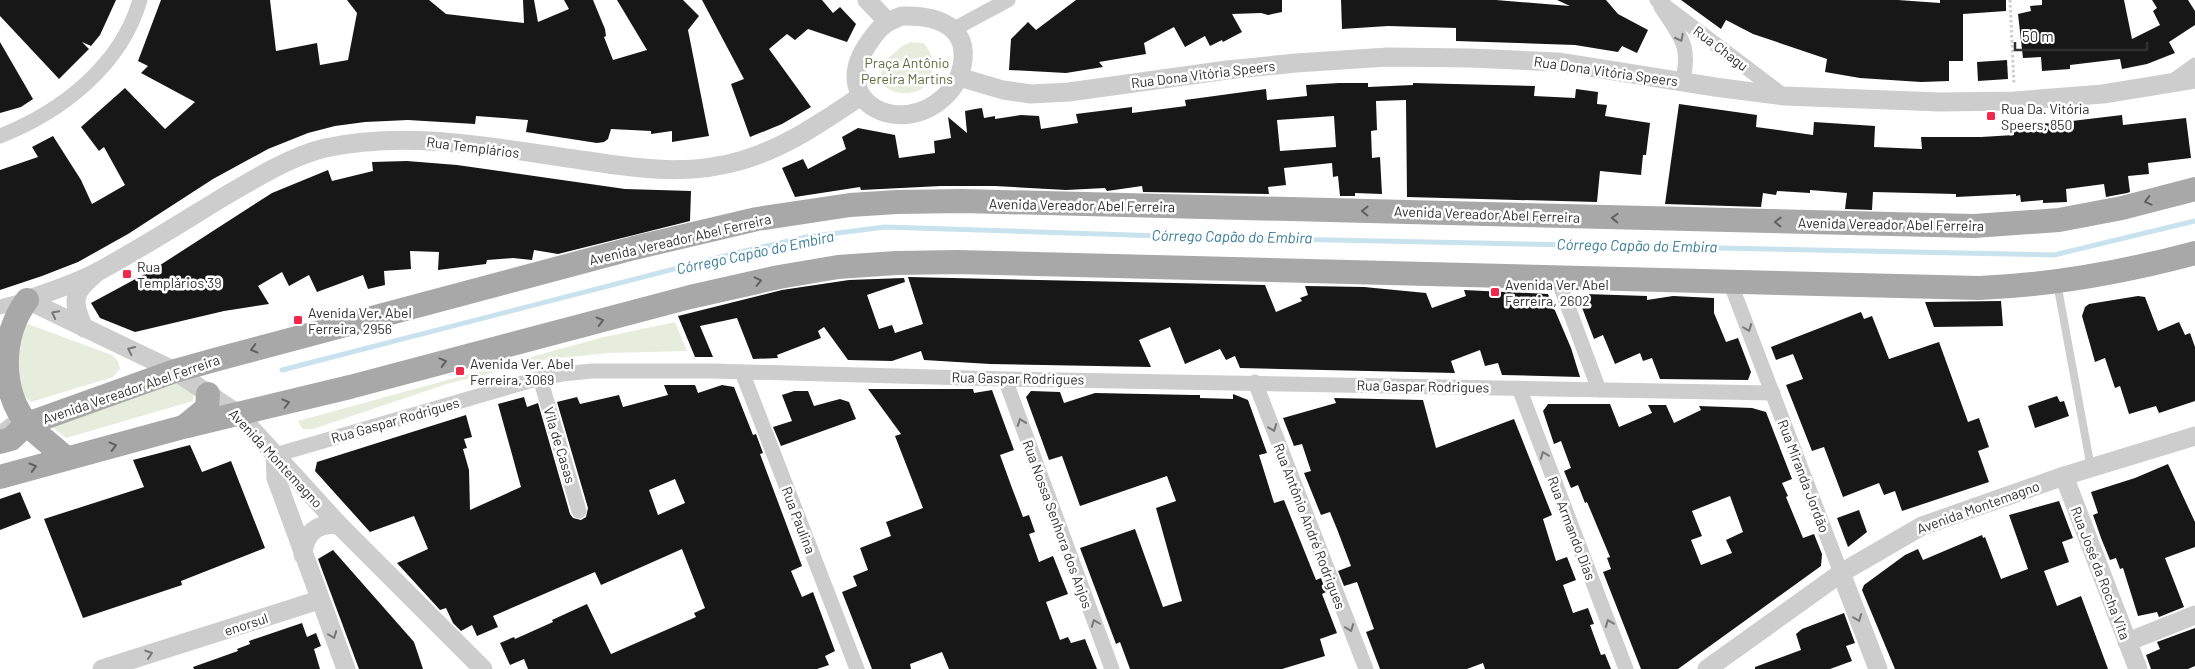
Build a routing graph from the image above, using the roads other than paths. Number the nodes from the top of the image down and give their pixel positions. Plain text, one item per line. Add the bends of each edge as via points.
1 (140, 0) edge
2 (867, 0) edge
3 (1008, 0) edge
4 (1656, 0) edge
5 (887, 21) junction
6 (954, 29) junction
7 (2195, 65) edge
8 (959, 77) junction
9 (2195, 79) edge
10 (1682, 82) junction
11 (2168, 84) junction
12 (861, 96) junction
13 (1784, 96) junction
14 (0, 136) edge
15 (2195, 189) edge
16 (2195, 253) edge
17 (100, 271) junction
18 (1557, 277) junction
19 (1730, 282) junction
20 (2057, 282) junction
21 (27, 300) junction
22 (0, 307) edge
23 (84, 328) junction
24 (175, 371) junction
25 (742, 372) junction
26 (540, 378) junction
27 (1006, 379) junction
28 (1255, 382) junction
29 (1519, 388) junction
30 (1599, 390) junction
31 (1773, 393) junction
32 (208, 394) junction
33 (238, 414) junction
34 (23, 419) junction
35 (183, 427) junction
36 (0, 429) edge
37 (2195, 436) edge
38 (0, 442) edge
39 (275, 455) junction
40 (66, 458) junction
41 (2091, 468) junction
42 (2064, 476) junction
43 (0, 477) edge
44 (309, 492) junction
45 (286, 506) junction
46 (579, 511) dead end
47 (339, 525) junction
48 (303, 555) junction
49 (1841, 573) junction
50 (319, 600) junction
51 (2195, 615) edge
52 (2127, 642) junction
53 (102, 669) edge
54 (346, 669) edge
55 (483, 669) edge
56 (857, 669) edge
57 (1112, 669) edge
58 (1366, 669) edge
59 (1626, 669) edge
60 (1707, 669) edge
61 (1878, 669) edge
62 (2138, 669) edge

1 - 14 street via 122,39 102,68 74,95 45,115
2 - 5 street
3 - 6 street
4 -> 10 street, Rua Chagu via 1681,38 1687,55
4 - 13 street, Rua Chagu
5 - 6 street via 902,16 920,16 938,19
5 - 12 street via 864,51 857,69
6 - 8 street via 963,49
7 - 11 street
8 - 10 street, Rua Dona Vitória Speers via 1002,90 1031,94 1069,92 1227,70 1388,57 1558,62
8 - 12 street via 948,94 918,114 889,115 874,108
9 - 11 street, Rua Dona Vitória Speers
10 - 13 street, Rua Dona Vitória Speers
11 - 13 street, Rua Dona Vitória Speers via 2103,94 2014,101 1940,102
12 - 17 street, Rua Templários via 785,144 744,160 711,167 640,169 440,142 400,140 323,149 258,176
15 -> 24 main road, Avenida Vereador Abel Ferreira via 2058,220 1974,226 962,202 850,205 757,219 634,248
16 - 20 main road
17 - 21 street, Rua Templários
17 - 23 street, Rua Templários via 77,292 75,304
18 - 19 main road
18 - 30 street
33 -> 18 main road via 690,297 838,267 896,262 958,262
19 - 20 main road via 1979,288
19 -> 31 street, Rua Miranda Jordão
20 - 41 lane
21 - 22 street
23 -> 21 street, Avenida Montemagno
21 - 34 main road via 13,323 5,356 8,389
24 -> 23 street, Avenida Montemagno
24 - 32 street, Avenida Montemagno
24 - 34 main road, Avenida Vereador Abel Ferreira
25 - 26 street, Rua Gaspar Rodrigues via 592,371
25 - 27 street, Rua Gaspar Rodrigues
25 - 56 street, Rua Paulina
26 - 39 street, Rua Gaspar Rodrigues
26 - 46 street, Vila de Casas
27 - 28 street, Rua Gaspar Rodrigues
57 -> 27 street, Rua Nossa Senhora dos Anjos
28 - 29 street, Rua Gaspar Rodrigues
28 -> 58 street, Rua Antônio André Rodrigues
29 - 30 street, Rua Gaspar Rodrigues
59 -> 29 street, Rua Armando Dias
30 - 31 street, Rua Gaspar Rodrigues
31 - 49 street, Rua Miranda Jordão
32 - 33 street, Avenida Montemagno
32 - 35 main road via 207,408
33 - 35 main road
33 - 39 street, Avenida Montemagno
34 - 36 lane
34 - 38 main road, Avenida Vereador Abel Ferreira via 11,439
34 - 40 main road
40 -> 35 main road
37 - 41 street, Avenida Montemagno
39 - 44 street, Avenida Montemagno
39 - 45 street via 276,478
43 -> 40 main road
41 - 42 street, Avenida Montemagno
42 - 49 street, Avenida Montemagno via 1922,526
42 - 52 street, Rua José da Rocha Vita
44 - 45 street via 295,495
44 - 47 street, Avenida Montemagno
45 - 48 street
47 - 48 street via 321,525 313,530 307,537
47 - 55 street, Avenida Montemagno
48 - 50 street
49 - 60 street, Avenida Montemagno
49 -> 61 street, Rua Miranda Jordão
53 -> 50 street, enorsul
50 -> 54 street
51 - 52 street
52 - 62 street, Rua José da Rocha Vita

